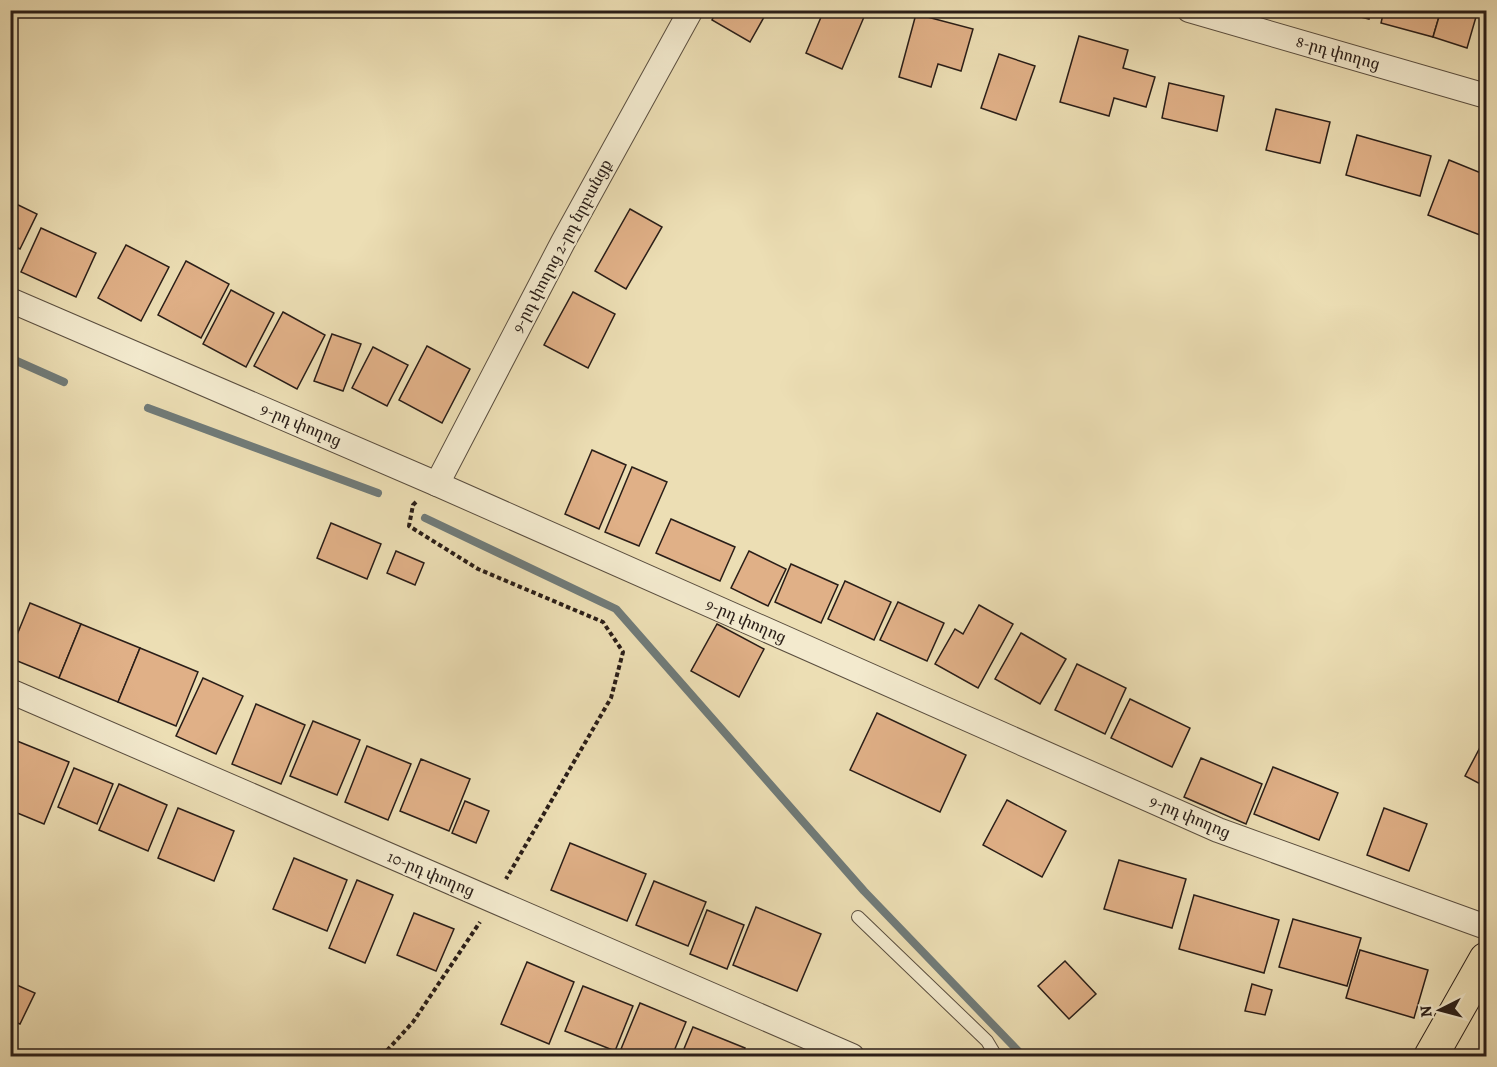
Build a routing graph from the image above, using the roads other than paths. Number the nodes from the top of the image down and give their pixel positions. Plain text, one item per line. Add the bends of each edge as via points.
1 (691, 10) edge
2 (1190, 10) edge
3 (1486, 96) edge
4 (10, 300) edge
5 (437, 484) junction
6 (10, 691) edge
7 (858, 917) dead end
8 (1486, 927) edge
9 (1486, 959) edge
10 (852, 1056) edge
11 (996, 1056) edge
12 (1431, 1056) edge

1 - 5 street, 9-րդ փողոց 2-րդ նրբանցք via 563,242
2 - 3 street, 8-րդ փողոց
4 - 5 street, 9-րդ փողոց
5 - 8 street, 9-րդ փողոց via 1218,830
6 - 10 street, 10-րդ փողոց
7 - 11 lane via 987,1041
9 - 12 main road

